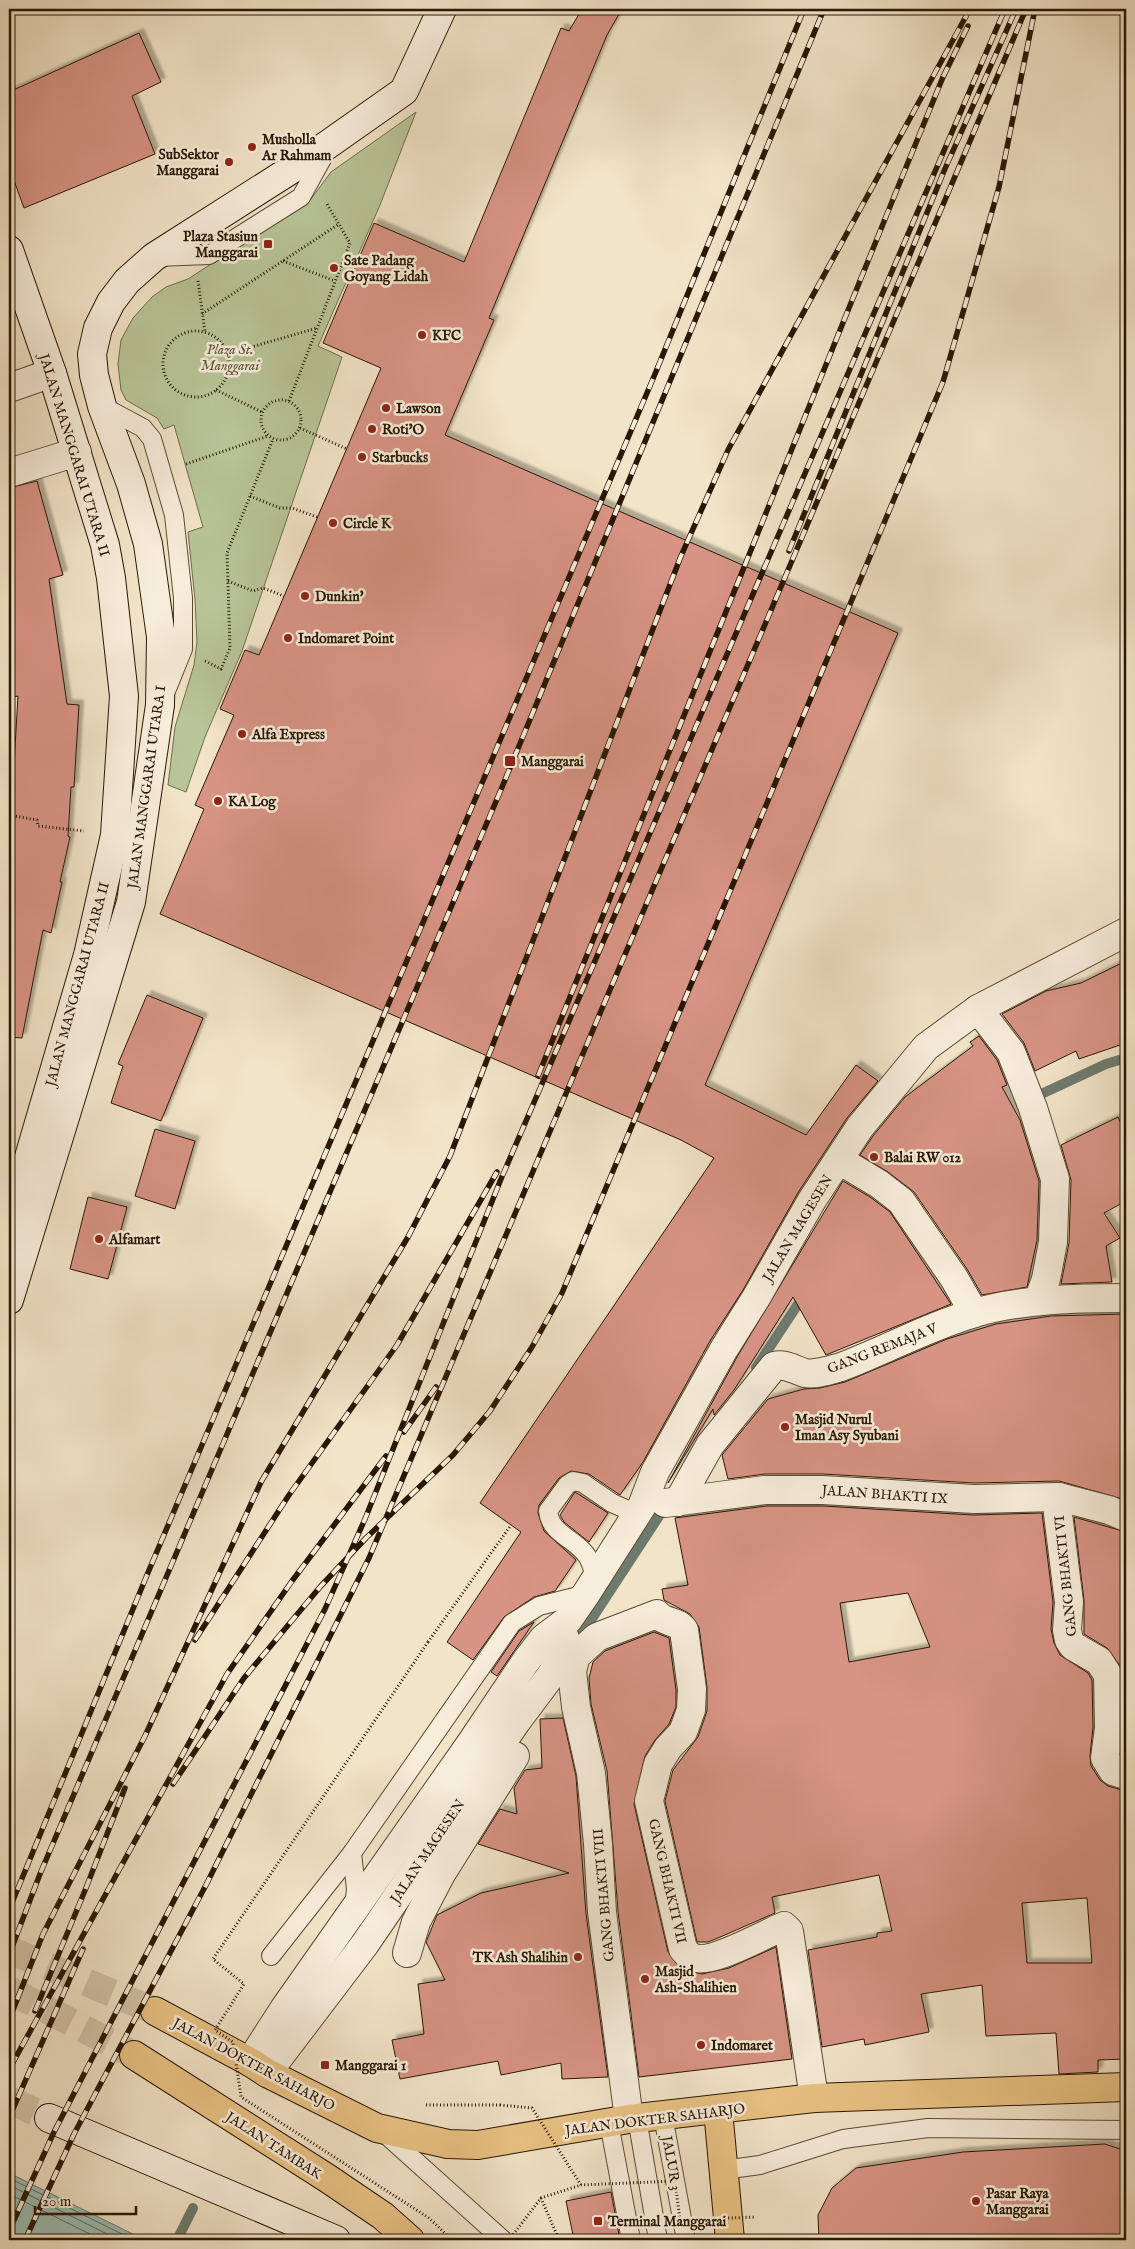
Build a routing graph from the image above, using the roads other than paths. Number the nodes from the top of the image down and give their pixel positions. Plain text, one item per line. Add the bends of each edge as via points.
1 (442, 9) edge
2 (331, 143) junction
3 (9, 250) edge
4 (154, 257) junction
5 (52, 373) junction
6 (9, 388) edge
7 (102, 406) junction
8 (77, 452) junction
9 (9, 473) edge
10 (160, 705) junction
11 (1126, 932) edge
12 (978, 1009) junction
13 (839, 1160) junction
14 (10, 1214) edge
15 (1126, 1298) edge
16 (9, 1300) edge
17 (1038, 1301) junction
18 (974, 1313) junction
19 (1059, 1497) junction
20 (657, 1506) junction
21 (1126, 1517) edge
22 (590, 1587) junction
23 (568, 1620) junction
24 (572, 1671) junction
25 (1126, 1775) edge
26 (352, 1853) junction
27 (354, 1910) junction
28 (407, 1953) dead end
29 (271, 1956) dead end
30 (155, 2011) tunnel mouth
31 (134, 2055) tunnel mouth
32 (259, 2067) junction
33 (1126, 2087) edge
34 (814, 2098) junction
35 (718, 2110) junction
36 (663, 2116) junction
37 (49, 2118) tunnel mouth
38 (625, 2120) junction
39 (377, 2128) junction
40 (1126, 2130) edge
41 (723, 2170) junction
42 (336, 2240) edge
43 (410, 2240) edge
44 (503, 2240) edge
45 (631, 2240) edge
46 (658, 2240) edge
47 (686, 2240) edge
48 (730, 2240) edge

1 - 2 street, JALAN MANGGARAI UTARA I via 404,91
2 - 4 street, JALAN MANGGARAI UTARA I
2 - 4 lane via 302,197 209,255
3 - 5 street, JALAN MANGGARAI UTARA II
4 - 7 street, JALAN MANGGARAI UTARA I via 126,281 98,328 92,354
5 - 6 street
5 - 8 street, JALAN MANGGARAI UTARA II
7 - 10 street, JALAN MANGGARAI UTARA I via 131,484 148,544 161,637
7 - 10 lane via 143,428 152,439 174,515 184,598 183,649
8 - 9 street
8 - 14 street, JALAN MANGGARAI UTARA II via 105,544 124,696 115,834 88,955
10 - 16 street, JALAN MANGGARAI UTARA I via 131,902
11 - 12 street, JALAN MAGESEN
12 - 13 street, JALAN MAGESEN via 926,1047 860,1127
12 - 17 street via 1010,1052 1029,1097 1055,1179 1053,1242
13 - 18 street via 901,1201
13 - 20 street, JALAN MAGESEN via 724,1349 655,1472
15 - 17 street, GANG REMAJA V
17 - 18 street, GANG REMAJA V
18 - 20 street, GANG REMAJA V via 834,1369 807,1373 781,1364 774,1366
19 - 20 street, JALAN BHAKTI IX via 974,1499 791,1489
19 - 21 street, JALAN BHAKTI IX
19 - 25 street, GANG BHAKTI VI via 1058,1514 1069,1602 1069,1640 1073,1646 1099,1661 1108,1675 1109,1728 1105,1758 1113,1770
20 - 22 street, JALAN MAGESEN
20 - 22 lane via 612,1503 583,1482 573,1481 566,1485 548,1511 549,1519 554,1527 584,1551 592,1565
22 - 23 street, JALAN MAGESEN
22 - 26 lane via 539,1606 512,1623
23 - 27 street, JALAN MAGESEN via 544,1638 526,1661
23 - 32 street, JALAN MAGESEN via 562,1652 552,1674 412,1871 365,1944
24 - 28 street via 441,1874 416,1922
24 - 34 street, GANG BHAKTI VII via 576,1656 597,1637 657,1614 679,1624 684,1630 692,1689 691,1710 683,1732 658,1764 650,1801 682,1944 690,1957 697,1959 713,1957 784,1926 789,1931
24 - 38 street, GANG BHAKTI VIII via 576,1707 591,1773 602,1912
26 - 27 lane via 356,1889
26 - 29 lane
27 - 32 street, JALAN MAGESEN via 284,2009
30 - 32 main road, JALAN DOKTER SAHARJO
31 - 43 main road, JALAN TAMBAK via 327,2178 383,2216
32 - 39 main road, JALAN DOKTER SAHARJO
33 - 34 main road, JALAN DOKTER SAHARJO
34 - 35 main road, JALAN DOKTER SAHARJO
35 - 36 main road, JALAN DOKTER SAHARJO
35 - 41 main road
36 - 38 main road, JALAN DOKTER SAHARJO
36 - 47 lane, JALUR 3
37 - 42 street
38 - 39 main road, JALAN DOKTER SAHARJO via 478,2145 440,2143
38 - 45 lane
38 - 46 lane
39 - 44 lane
40 - 41 lane via 928,2128 843,2139 760,2165
41 - 48 main road

